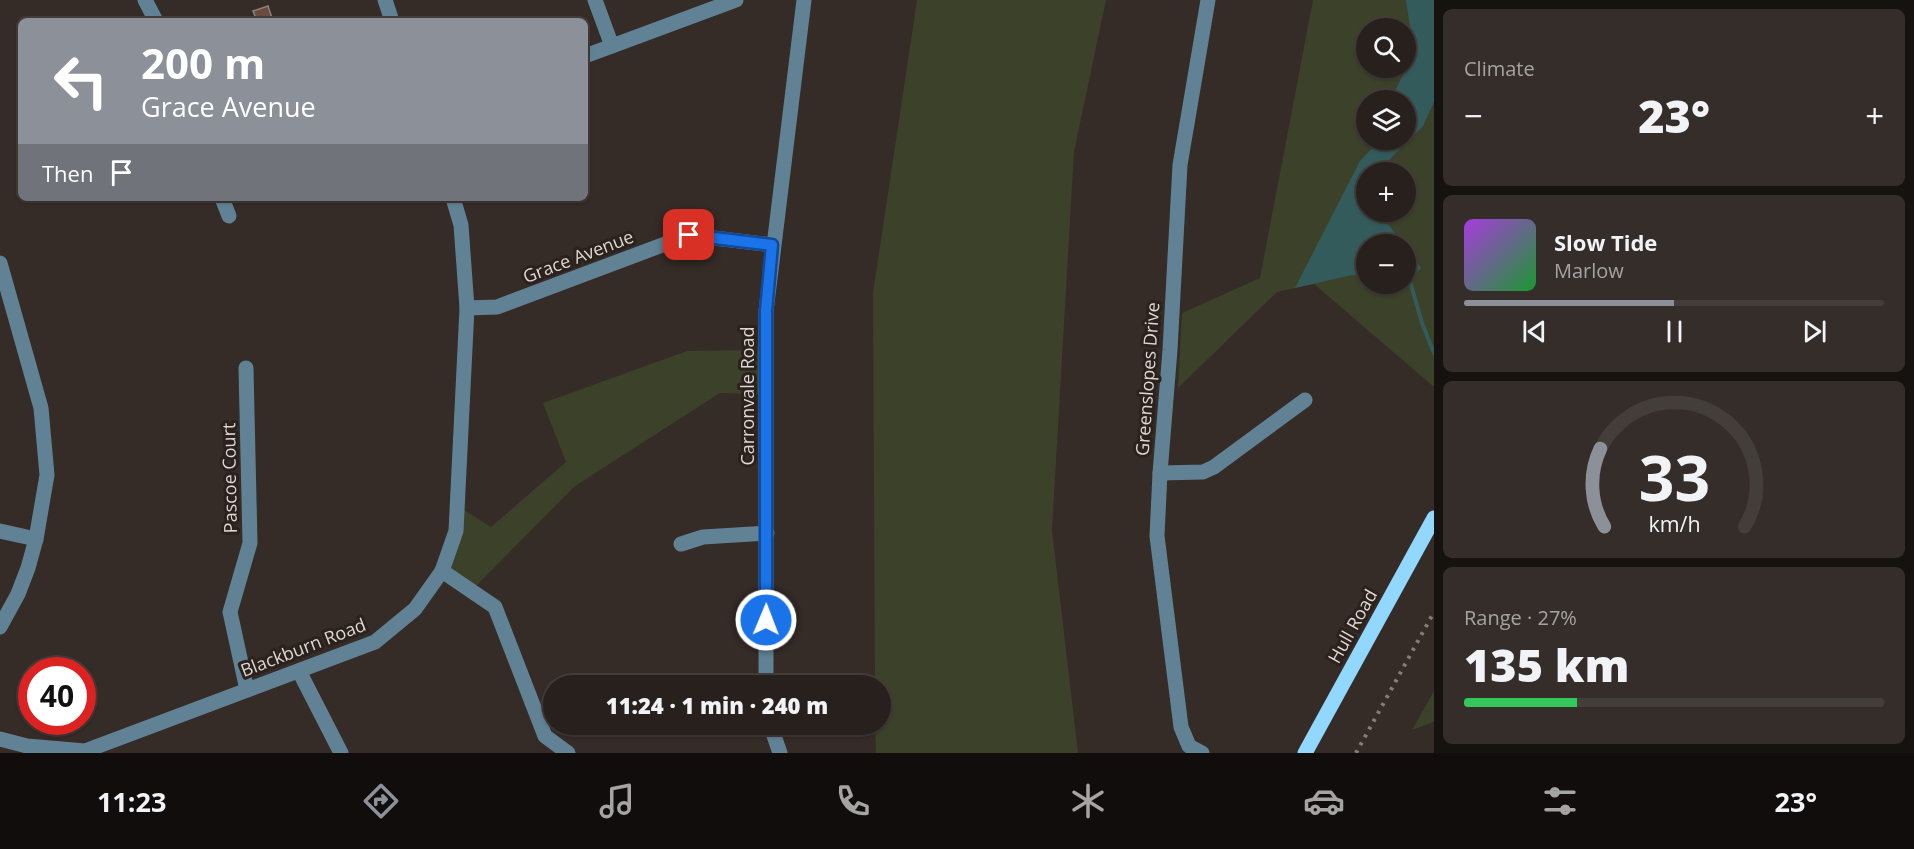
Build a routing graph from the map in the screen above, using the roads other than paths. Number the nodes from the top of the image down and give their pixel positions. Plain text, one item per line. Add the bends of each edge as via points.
1 (144, 0) edge
2 (385, 0) edge
3 (595, 0) edge
4 (735, 0) edge
5 (804, 0) edge
6 (1208, 0) edge
7 (154, 18) edge
8 (391, 18) edge
9 (612, 46) junction
10 (588, 55) edge
11 (223, 201) edge
12 (454, 201) edge
13 (229, 216) dead end
14 (772, 245) junction
15 (0, 264) edge
16 (467, 308) junction
17 (246, 368) dead end
18 (1305, 400) dead end
19 (1160, 473) junction
20 (1434, 518) edge
21 (0, 531) edge
22 (767, 534) junction
23 (36, 539) junction
24 (681, 543) dead end
25 (442, 571) junction
26 (0, 627) edge
27 (299, 671) junction
28 (766, 675) edge
29 (247, 690) junction
30 (774, 735) edge
31 (0, 739) edge
32 (341, 753) edge
33 (568, 753) edge
34 (780, 753) edge
35 (1202, 753) edge
36 (1305, 753) edge

1 - 7 street
2 - 8 street
3 - 9 street
4 - 9 street
5 - 14 street, Carronvale Road
6 - 19 street, Greenslopes Drive via 1180,165
9 - 10 street
11 - 13 street
12 - 16 street, Blackburn Road via 461,225
14 - 16 street, Grace Avenue via 689,235 497,307
14 - 22 street, Carronvale Road via 766,311
15 - 23 street via 42,408 47,475
16 - 25 street, Blackburn Road via 456,531
17 - 29 street, Pascoe Court via 250,543 230,612
18 - 19 street via 1215,468
19 - 35 street, Greenslopes Drive via 1157,536 1181,727 1189,746
20 - 36 main road, Hull Road
21 - 23 street
22 - 24 street via 704,537
22 - 28 street, Carronvale Road
23 - 26 street via 18,594
25 - 27 street, Blackburn Road via 416,609 375,642
25 - 33 street via 495,607 545,736
27 - 29 street, Blackburn Road
27 - 32 street
29 - 31 street, Blackburn Road via 85,751 27,746
30 - 34 street

